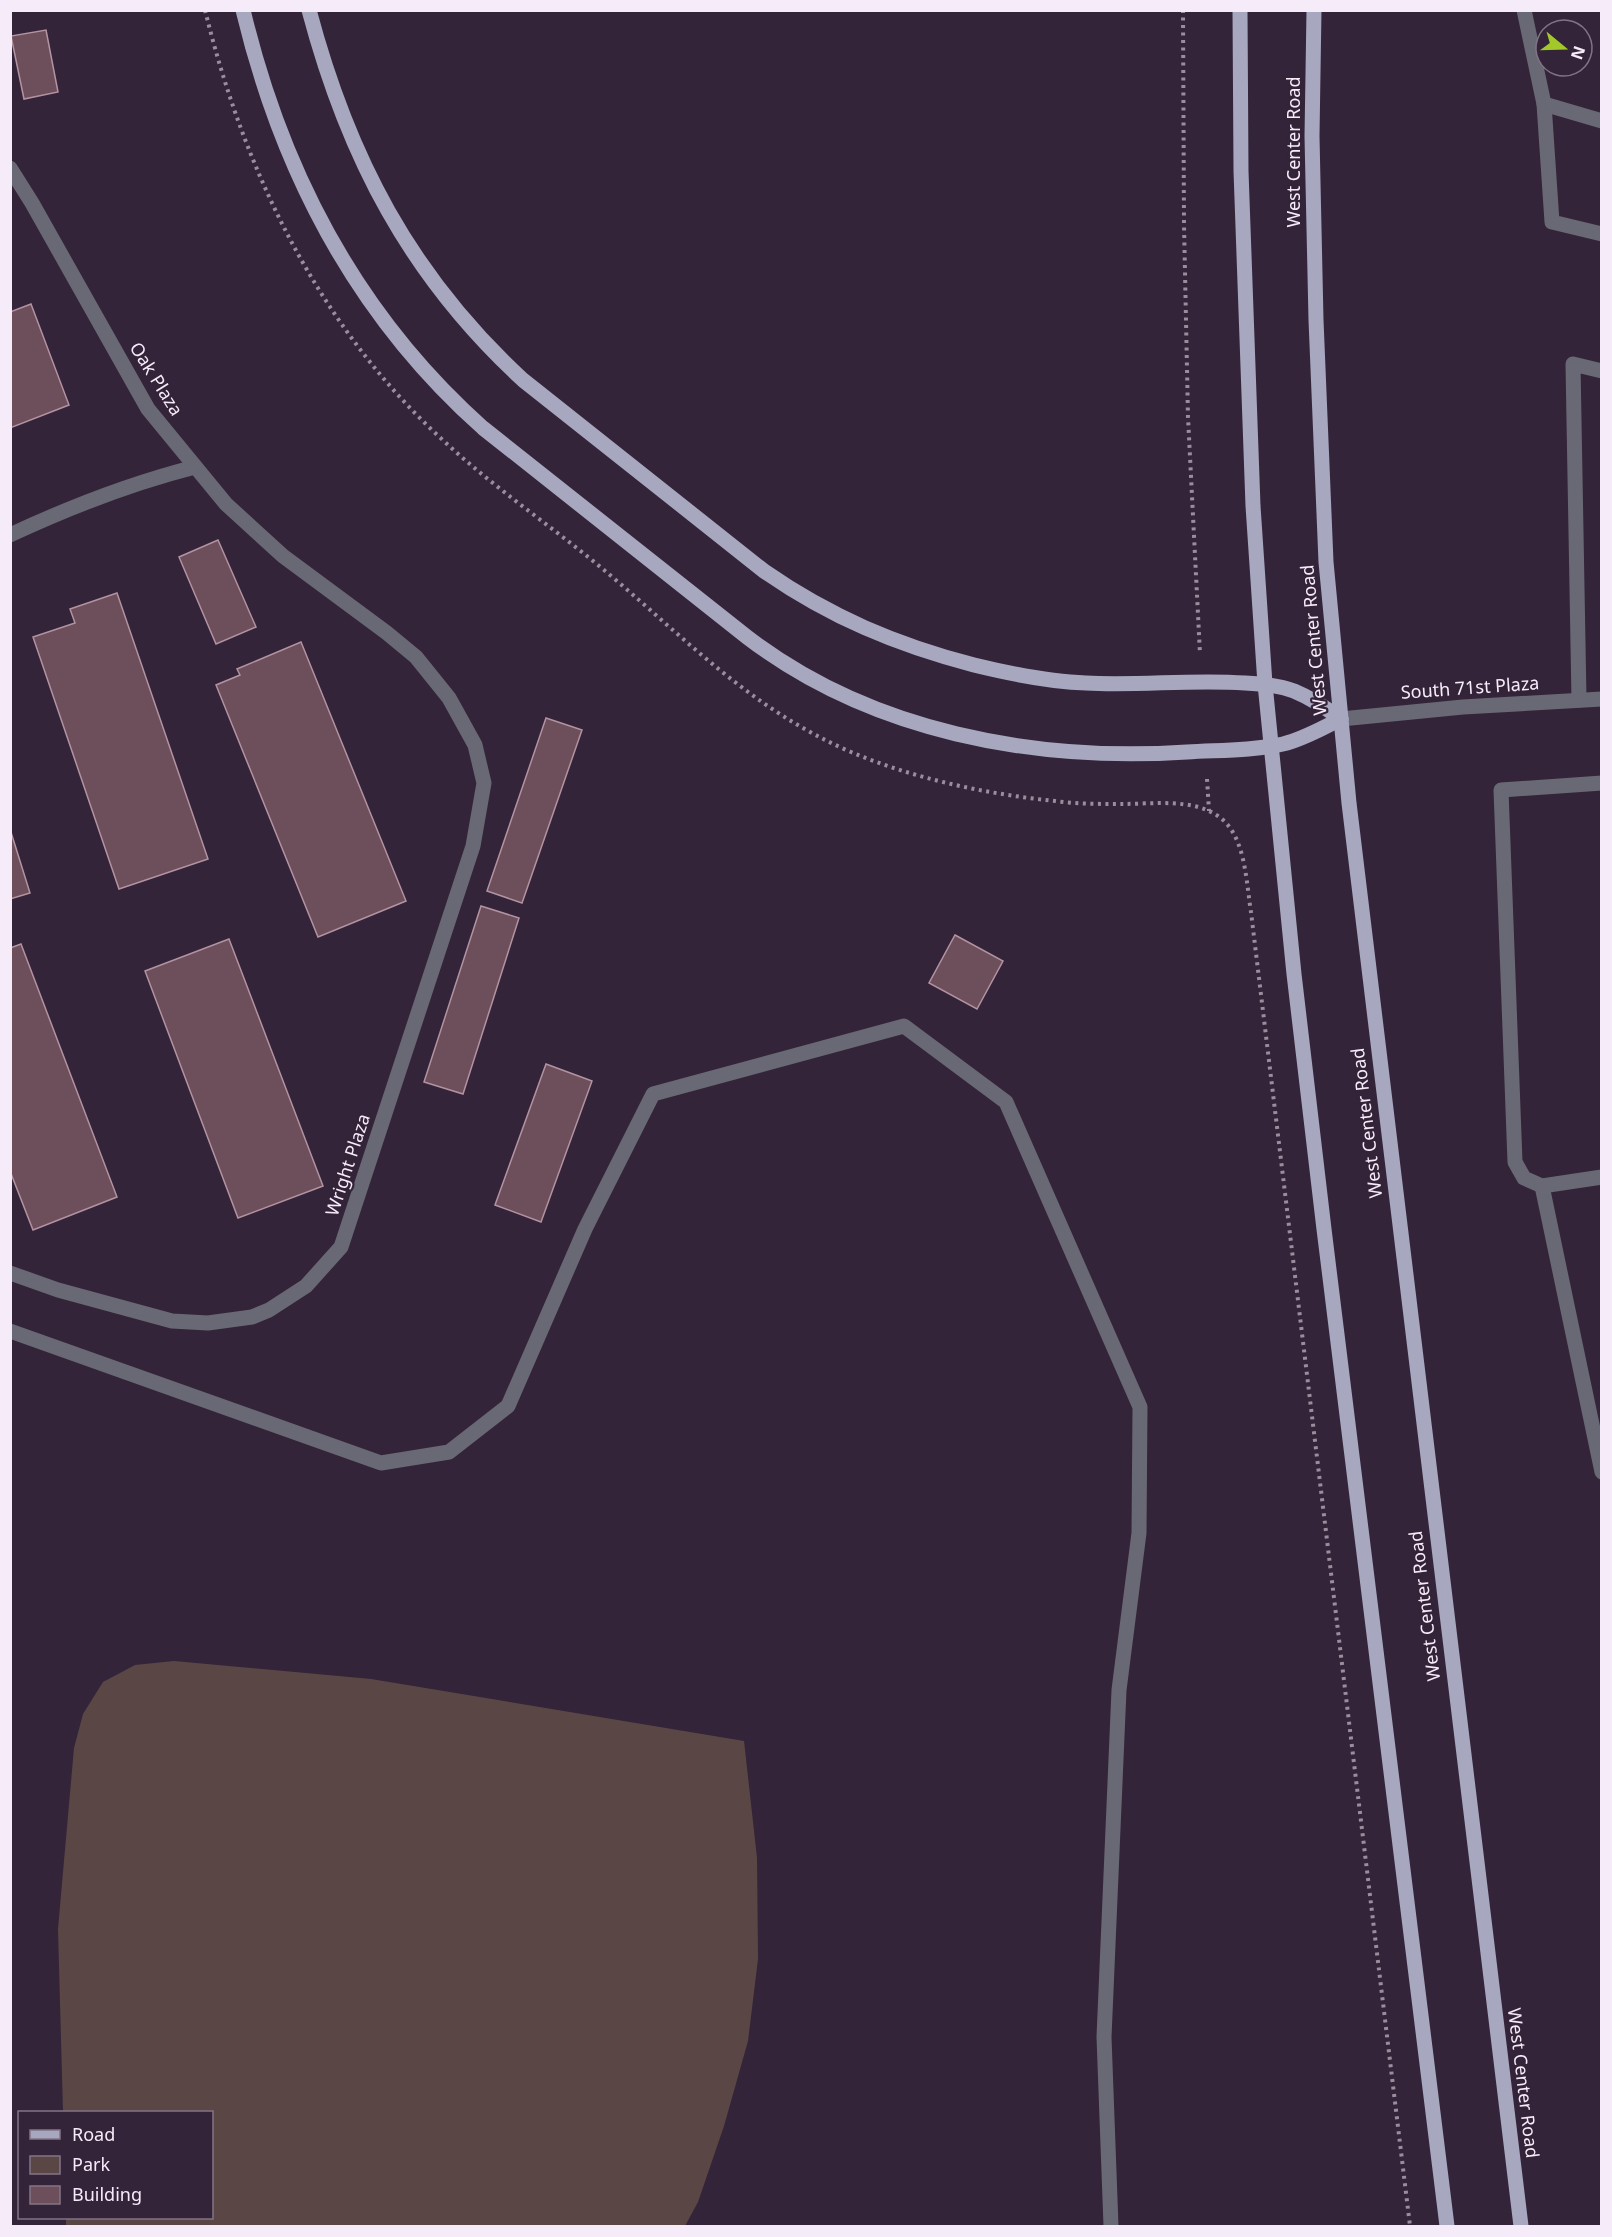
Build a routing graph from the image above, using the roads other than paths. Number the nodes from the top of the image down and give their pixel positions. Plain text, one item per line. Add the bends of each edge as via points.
1 (243, 10) edge
2 (309, 10) edge
3 (1240, 10) edge
4 (1314, 10) edge
5 (1524, 10) edge
6 (1544, 104) junction
7 (1602, 121) edge
8 (10, 168) edge
9 (1602, 234) edge
10 (1602, 371) edge
11 (195, 467) junction
12 (10, 535) edge
13 (1265, 684) junction
14 (1602, 699) edge
15 (1579, 700) junction
16 (1341, 718) junction
17 (475, 745) joint
18 (1272, 746) junction
19 (1602, 783) edge
20 (1602, 1177) edge
21 (1542, 1186) junction
22 (10, 1272) edge
23 (10, 1331) edge
24 (1602, 1472) edge
25 (1111, 2226) edge
26 (1448, 2226) edge
27 (1521, 2226) edge

1 - 18 main road via 269,101 296,172 345,266 389,328 438,385 483,428 747,638 834,692 966,736 1082,754 1153,755
2 - 13 main road via 340,110 375,189 412,252 456,309 524,380 764,571 857,626 974,665 1086,684
3 - 13 main road via 1241,171 1253,506
4 - 16 main road, West Center Road via 1316,320 1326,562
5 - 6 street
6 - 7 street
6 - 9 street via 1552,222
8 - 11 street, Oak Plaza via 148,409
10 - 15 street via 1573,364
11 - 12 street via 92,500
11 - 17 street, Oak Plaza via 226,504 283,556 416,657 449,698
13 - 16 main road via 1307,696
13 - 18 main road
14 - 15 street, South 71st Plaza
15 - 16 street, South 71st Plaza
16 - 18 main road via 1309,735
16 - 27 main road, West Center Road
17 - 22 street, Wright Plaza via 484,783 473,846 341,1247 306,1286 269,1310 252,1317 208,1323 172,1321 58,1290
18 - 26 main road via 1320,1194
19 - 21 street via 1501,789 1515,1161 1524,1178
20 - 21 street
21 - 24 street
23 - 25 street via 381,1463 449,1452 508,1406 585,1229 653,1094 904,1026 1006,1102 1140,1407 1139,1533 1119,1690 1104,2037

